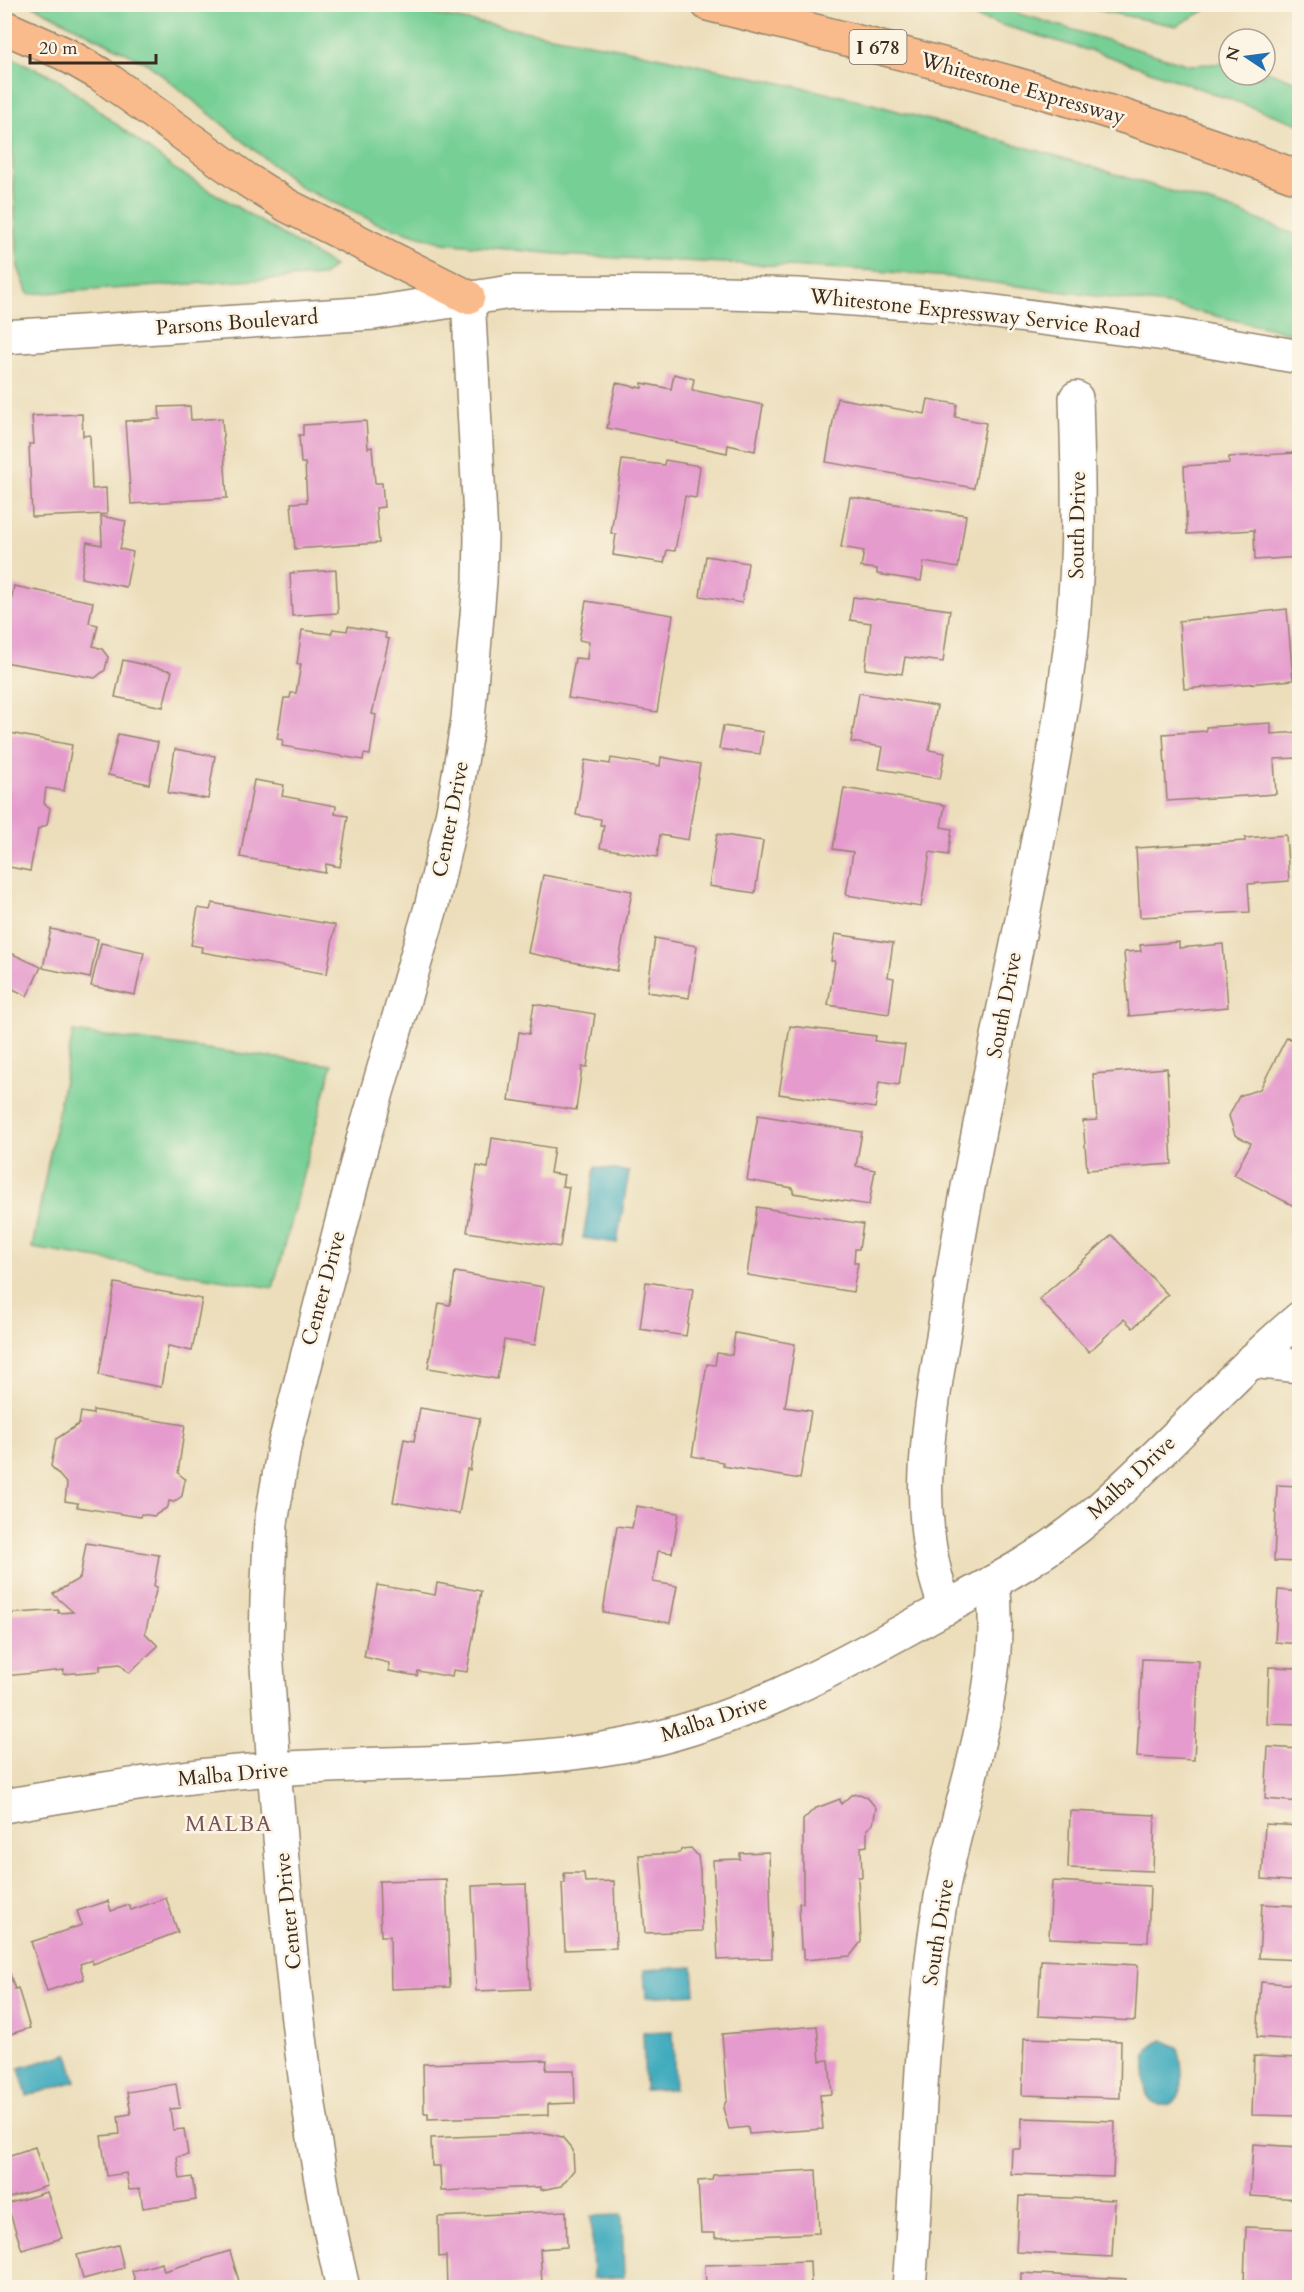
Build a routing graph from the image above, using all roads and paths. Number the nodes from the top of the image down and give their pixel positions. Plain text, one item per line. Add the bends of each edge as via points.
1 (708, 4) edge
2 (4, 27) edge
3 (1299, 178) edge
4 (468, 297) junction
5 (4, 337) edge
6 (1299, 357) edge
7 (1076, 398) dead end
8 (1299, 1318) edge
9 (1251, 1361) junction
10 (1299, 1366) edge
11 (993, 1582) junction
12 (946, 1608) junction
13 (274, 1769) junction
14 (4, 1806) edge
15 (343, 2288) edge
16 (909, 2288) edge

1 - 3 highway, Whitestone Expressway / I 678 via 1048,93
2 - 4 highway via 100,74 288,206
4 - 5 street, Parsons Boulevard via 374,313
4 - 6 street, Whitestone Expressway Service Road via 541,291 874,300 1027,315
4 - 13 street, Center Drive via 481,536 466,730 432,904 371,1110 284,1447 271,1523 267,1599 266,1651
7 - 12 street, South Drive via 1077,556 1067,673 1054,757 961,1224 926,1451 927,1535
8 - 9 street, Malba Drive
9 - 10 street
9 - 11 street, Malba Drive via 1087,1520
11 - 12 street, Malba Drive
11 - 16 street, South Drive via 997,1634 992,1676 946,1875 932,1962
12 - 13 street, Malba Drive via 816,1680 704,1725 622,1746 492,1760
13 - 14 street, Malba Drive via 123,1785
13 - 15 street, Center Drive via 292,1958 314,2128

